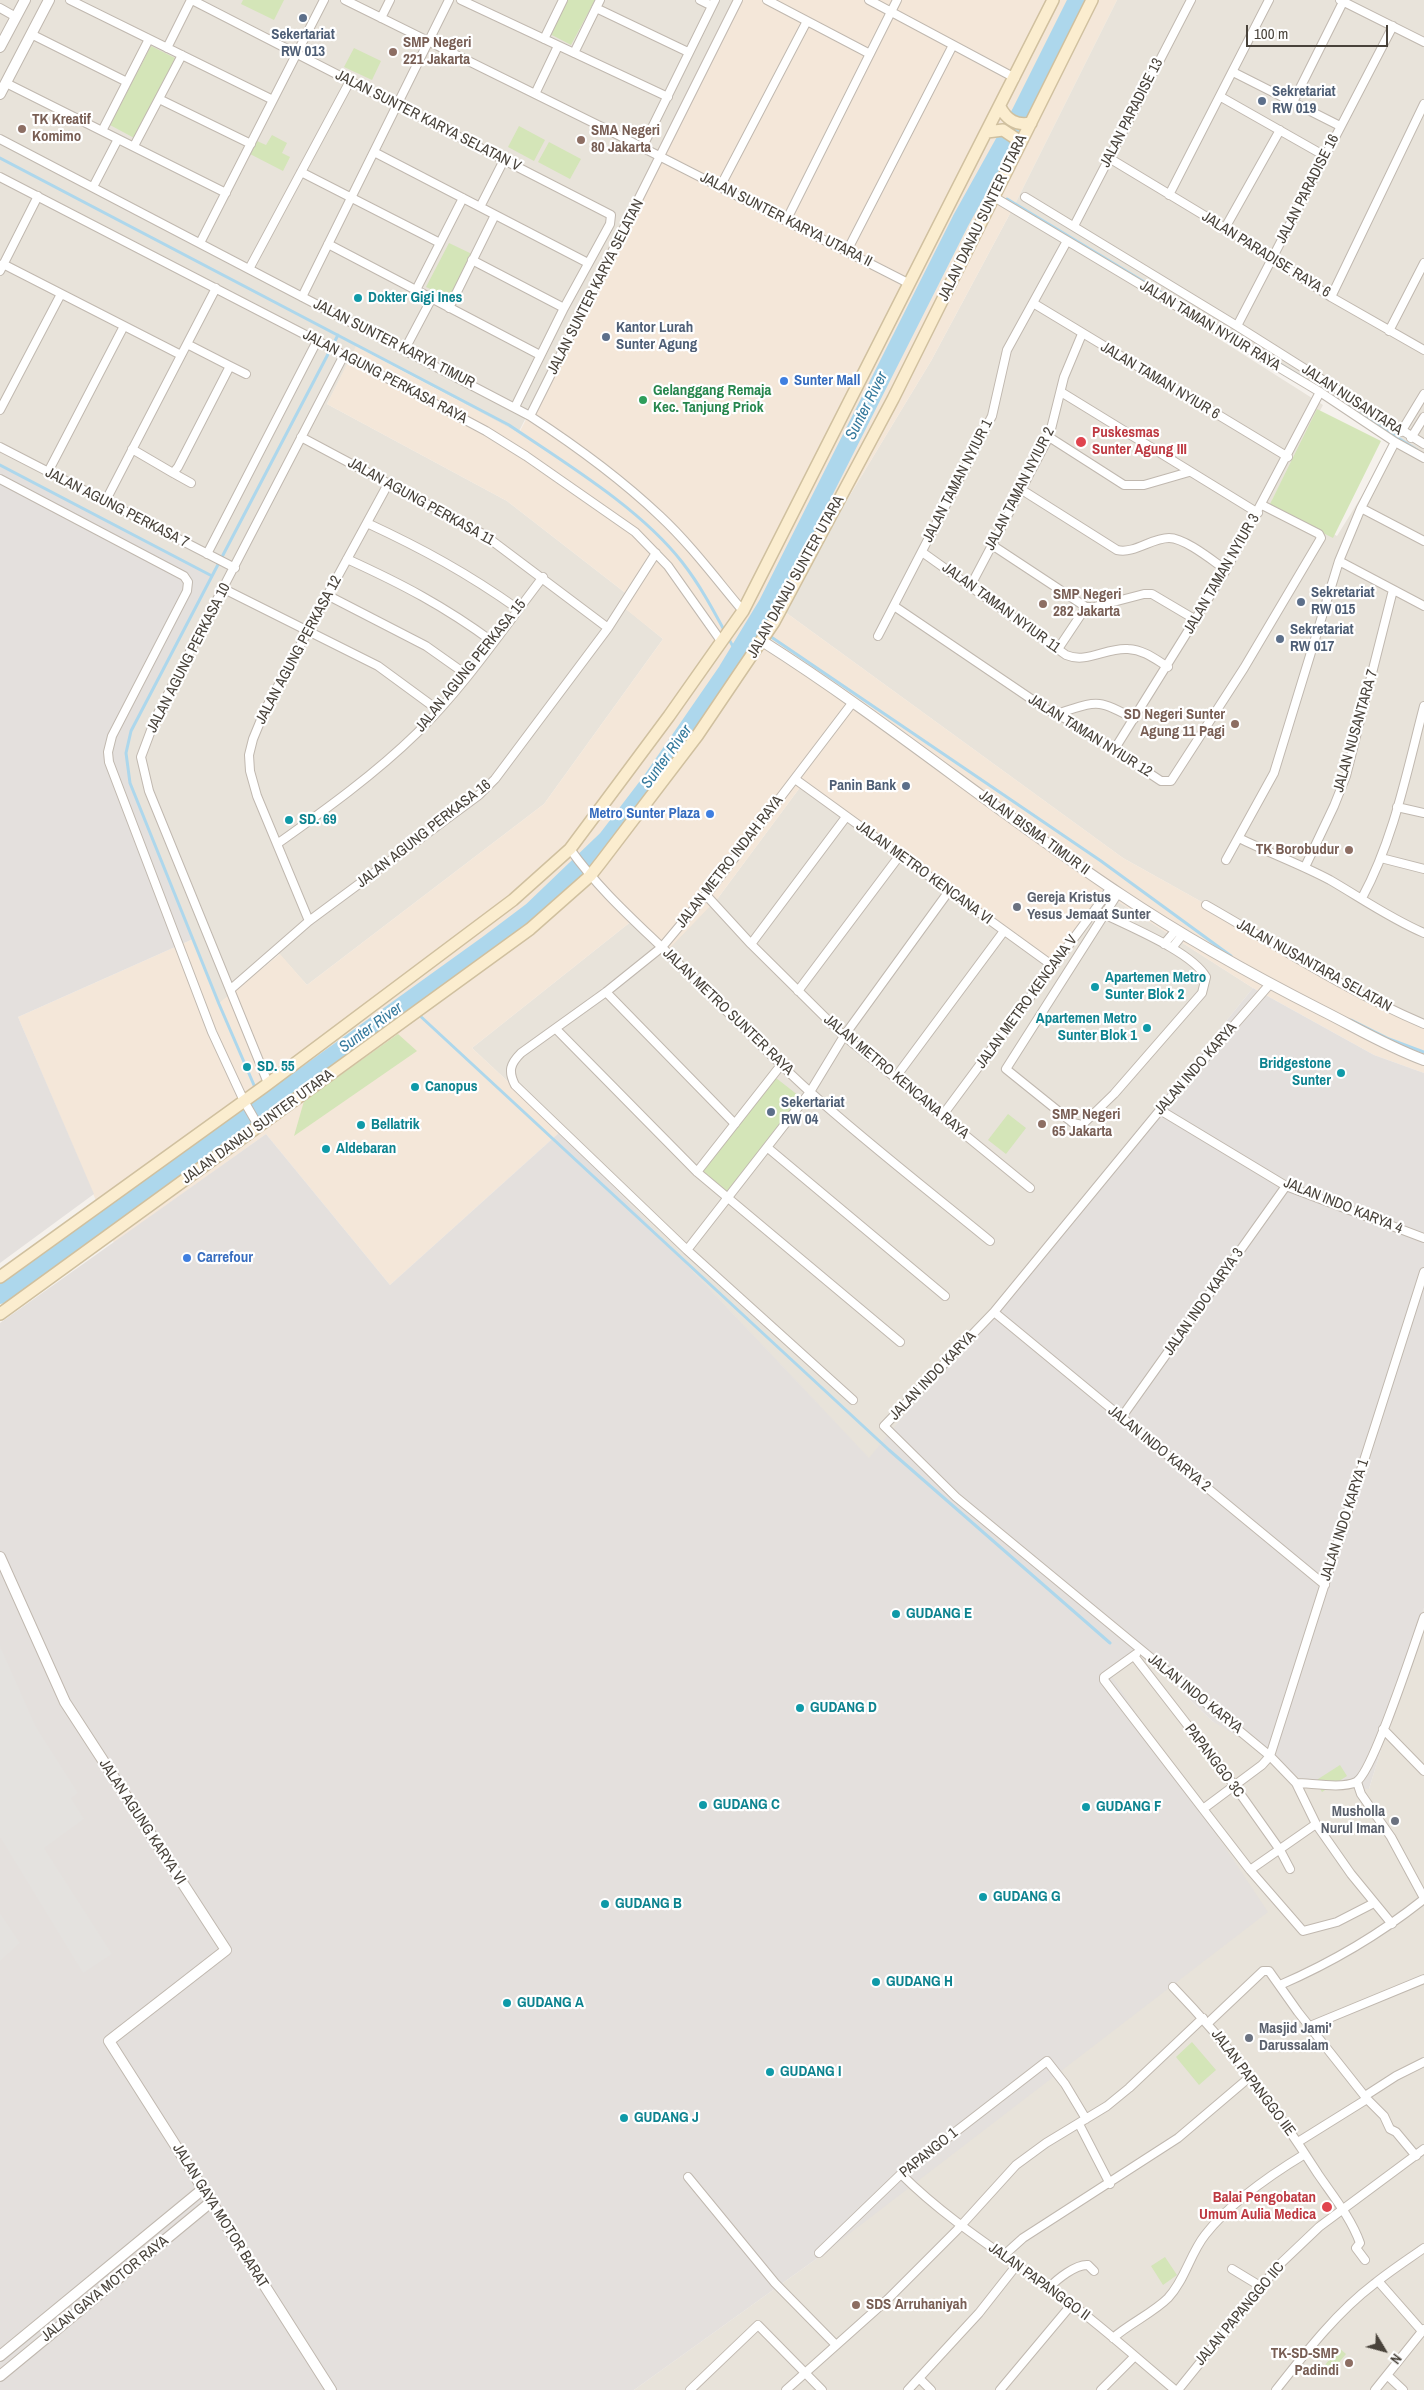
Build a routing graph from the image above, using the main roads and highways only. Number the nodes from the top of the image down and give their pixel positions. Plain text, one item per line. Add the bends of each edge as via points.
1 (1053, 0) edge
2 (1092, 0) edge
3 (1003, 112) junction
4 (1026, 123) junction
5 (987, 132) junction
6 (1017, 142) junction
7 (0, 1277) edge
8 (0, 1314) edge

1 - 3 main road, JALAN DANAU SUNTER UTARA via 1015,78
2 - 4 main road, JALAN DANAU SUNTER UTARA
3 - 4 main road via 1015,123
3 - 5 main road, JALAN DANAU SUNTER UTARA
4 - 6 main road, JALAN DANAU SUNTER UTARA
5 - 6 main road via 1004,130
5 - 7 main road, JALAN DANAU SUNTER UTARA via 742,613 572,853 248,1100
6 - 8 main road, JALAN DANAU SUNTER UTARA via 994,196 893,399 774,622 680,758 588,873 530,929

